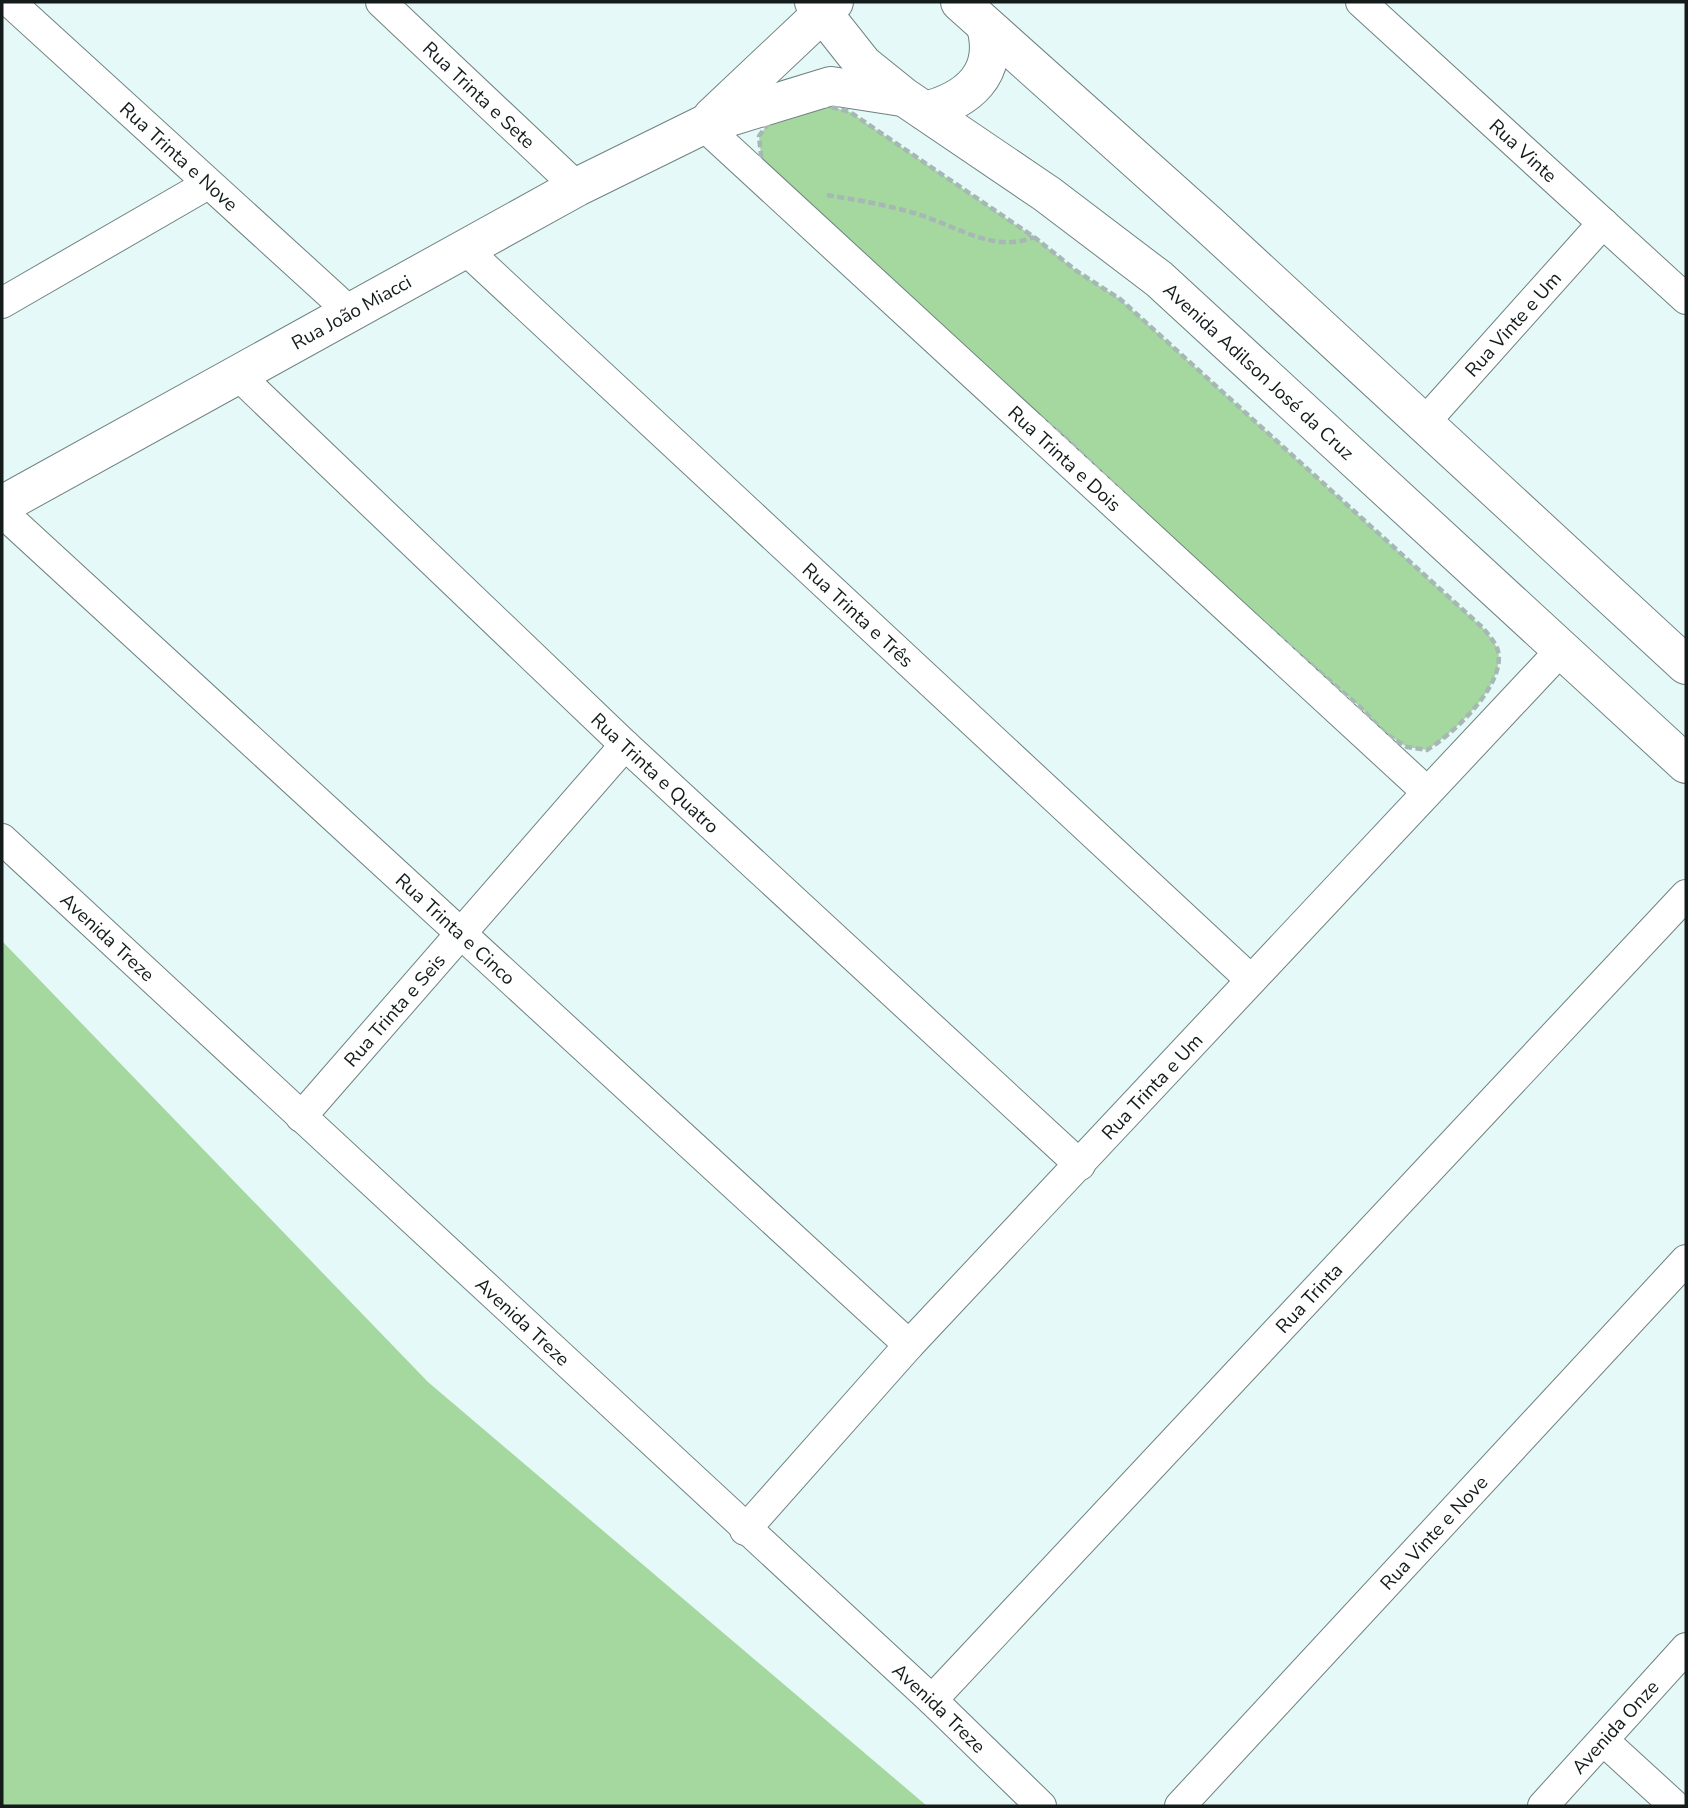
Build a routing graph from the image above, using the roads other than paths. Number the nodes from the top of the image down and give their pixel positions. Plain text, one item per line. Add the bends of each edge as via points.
1 (10, 2) edge
2 (381, 2) edge
3 (1361, 2) edge
4 (823, 6) edge
5 (981, 10) edge
6 (915, 104) junction
7 (703, 125) junction
8 (208, 184) junction
9 (578, 187) junction
10 (1603, 223) junction
11 (466, 249) junction
12 (1686, 299) edge
13 (2, 303) edge
14 (350, 312) junction
15 (237, 374) junction
16 (1424, 423) junction
17 (2, 505) edge
18 (2, 512) edge
19 (1563, 648) junction
20 (1686, 665) edge
21 (625, 745) junction
22 (1686, 764) edge
23 (1426, 791) junction
24 (2, 839) edge
25 (1686, 895) edge
26 (460, 931) junction
27 (1251, 980) junction
28 (301, 1116) junction
29 (1080, 1165) junction
30 (1686, 1260) edge
31 (909, 1345) junction
32 (745, 1530) junction
33 (1686, 1648) edge
34 (932, 1700) junction
35 (1604, 1741) junction
36 (1041, 1806) edge
37 (1180, 1806) edge
38 (1543, 1806) edge
39 (1675, 1806) edge

1 - 8 street, Rua Trinta e Nove
2 - 9 street, Rua Trinta e Sete
3 - 10 street, Rua Vinte
4 - 6 main road, Avenida Adilson José da Cruz via 863,65
4 - 7 main road, Rua João Miacci
5 - 6 main road via 992,47 976,85 948,105
5 - 16 main road
6 - 7 main road, Rua João Miacci via 831,86
6 - 19 main road, Avenida Adilson José da Cruz via 1159,279
7 - 9 main road, Rua João Miacci
7 - 23 street, Rua Trinta e Dois
8 - 13 street
8 - 14 street, Rua Trinta e Nove
9 - 11 main road, Rua João Miacci
10 - 12 street, Rua Vinte
10 - 16 street, Rua Vinte e Um
11 - 14 main road, Rua João Miacci
11 - 27 street, Rua Trinta e Três
14 - 15 main road, Rua João Miacci
15 - 17 main road, Rua João Miacci
15 - 21 street, Rua Trinta e Quatro
16 - 20 main road
18 - 26 street, Rua Trinta e Cinco
19 - 22 main road, Avenida Adilson José da Cruz
19 - 23 street, Rua Trinta e Um
21 - 26 street, Rua Trinta e Seis
21 - 29 street, Rua Trinta e Quatro
23 - 27 street, Rua Trinta e Um
24 - 28 street, Avenida Treze
25 - 34 street, Rua Trinta
26 - 28 street, Rua Trinta e Seis
26 - 31 street, Rua Trinta e Cinco
27 - 29 street, Rua Trinta e Um
28 - 32 street, Avenida Treze
29 - 31 street, Rua Trinta e Um
30 - 37 street, Rua Vinte e Nove
31 - 32 street, Rua Trinta e Um
32 - 34 street, Avenida Treze
33 - 35 street, Avenida Onze
34 - 36 street, Avenida Treze
35 - 38 street, Avenida Onze
35 - 39 street

